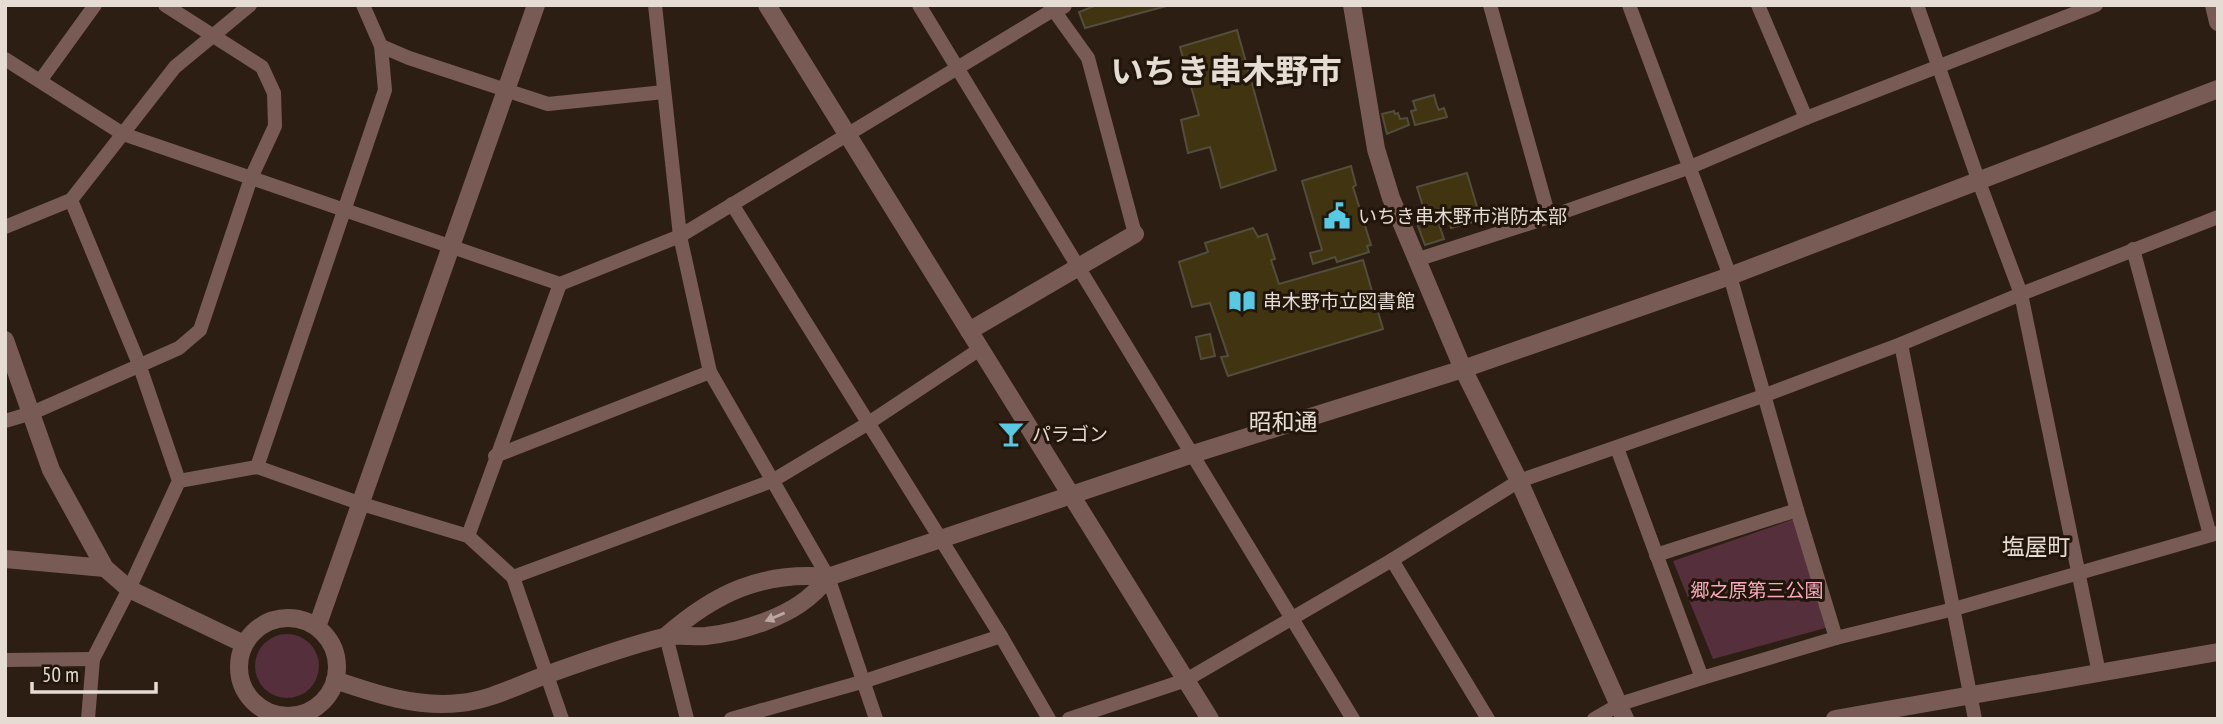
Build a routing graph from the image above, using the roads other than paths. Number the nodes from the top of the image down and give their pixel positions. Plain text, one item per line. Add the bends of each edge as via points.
1 (95, 5) edge
2 (165, 5) edge
3 (250, 5) edge
4 (363, 5) edge
5 (536, 5) edge
6 (654, 5) edge
7 (767, 5) edge
8 (919, 5) edge
9 (1352, 5) edge
10 (1490, 5) edge
11 (1629, 5) edge
12 (1758, 5) edge
13 (1917, 5) edge
14 (2096, 5) edge
15 (2214, 5) edge
16 (1056, 7) edge
17 (2060, 12) edge
18 (2218, 22) edge
19 (211, 36) junction
20 (381, 46) junction
21 (5, 59) edge
22 (958, 68) junction
23 (1940, 68) junction
24 (40, 81) junction
25 (2218, 89) edge
26 (507, 90) junction
27 (664, 92) junction
28 (1806, 118) junction
29 (123, 134) junction
30 (845, 135) junction
31 (1688, 168) junction
32 (251, 178) junction
33 (1979, 182) junction
34 (71, 200) junction
35 (732, 204) junction
36 (343, 211) junction
37 (1549, 217) junction
38 (2218, 217) edge
39 (5, 227) edge
40 (1135, 234) joint
41 (680, 236) junction
42 (452, 248) junction
43 (2133, 249) junction
44 (1416, 260) junction
45 (1078, 268) junction
46 (1730, 276) junction
47 (560, 284) junction
48 (2021, 294) junction
49 (969, 331) junction
50 (5, 341) edge
51 (1900, 344) junction
52 (980, 349) junction
53 (139, 364) junction
54 (1463, 369) junction
55 (710, 372) junction
56 (1763, 396) junction
57 (32, 413) junction
58 (5, 421) edge
59 (867, 424) junction
60 (1617, 448) junction
61 (1193, 454) junction
62 (495, 456) junction
63 (257, 467) junction
64 (179, 481) junction
65 (772, 481) junction
66 (1519, 481) junction
67 (1070, 495) junction
68 (362, 504) junction
69 (1797, 510) junction
70 (2214, 534) edge
71 (468, 536) junction
72 (940, 541) junction
73 (1656, 555) junction
74 (5, 559) edge
75 (1392, 560) junction
76 (105, 568) junction
77 (2079, 572) junction
78 (513, 577) junction
79 (828, 578) junction
80 (130, 589) junction
81 (1954, 609) junction
82 (1292, 618) junction
83 (317, 627) junction
84 (666, 636) junction
85 (1001, 636) junction
86 (1836, 638) junction
87 (244, 644) junction
88 (2217, 654) edge
89 (93, 659) junction
90 (5, 660) edge
91 (2099, 673) junction
92 (546, 675) junction
93 (1702, 678) junction
94 (335, 680) junction
95 (1186, 680) junction
96 (865, 681) junction
97 (1972, 696) junction
98 (1623, 711) edge
99 (253, 712) edge
100 (306, 716) edge
101 (88, 719) edge
102 (562, 719) edge
103 (687, 719) edge
104 (732, 719) edge
105 (876, 719) edge
106 (1049, 719) edge
107 (1069, 719) edge
108 (1210, 719) edge
109 (1353, 719) edge
110 (1488, 719) edge
111 (1594, 719) edge
112 (1835, 719) edge
113 (1975, 719) edge

1 - 24 street
2 - 19 street
3 - 19 street
4 - 20 street
5 - 26 street
6 - 27 street
7 - 30 street
8 - 22 street
9 - 44 street via 1376,149
10 - 37 street
11 - 31 street
12 - 28 street
13 - 23 street
14 - 17 street
15 - 18 street
16 - 22 street
16 - 40 street via 1088,58
17 - 23 street
19 - 29 street via 175,67
19 - 32 street via 262,67 274,93 275,125
20 - 26 street
20 - 36 street via 385,90
21 - 24 street
22 - 30 street
22 - 45 street
23 - 28 street
23 - 33 street
24 - 29 street
25 - 33 street
26 - 27 street via 548,104
26 - 42 street
27 - 41 street
28 - 31 street
29 - 32 street
29 - 34 street
30 - 35 street
30 - 49 street
31 - 37 street
31 - 46 street
32 - 36 street
32 - 53 street via 200,330 179,348
33 - 46 street
33 - 48 street
34 - 39 street
34 - 53 street
35 - 41 street
35 - 59 street
36 - 42 street
36 - 63 street
37 - 44 street
38 - 43 street
40 - 45 street
41 - 47 street
41 - 55 street
42 - 47 street
42 - 68 street
43 - 48 street
43 - 70 street
44 - 54 street
45 - 49 street
45 - 61 street
46 - 54 street
46 - 56 street
47 - 62 street
48 - 51 street
48 - 77 street
49 - 52 street
50 - 57 street
51 - 56 street
51 - 81 street
52 - 59 street
52 - 67 street
53 - 57 street
53 - 64 street
54 - 61 street
54 - 66 street
55 - 62 street
55 - 65 street
56 - 60 street
56 - 69 street
57 - 58 street
57 - 76 street via 51,470
59 - 65 street
59 - 72 street
60 - 66 street
60 - 73 street
61 - 67 street
61 - 82 street
62 - 71 street
63 - 64 street
63 - 68 street
64 - 80 street
65 - 78 street
65 - 79 street
66 - 75 street
66 - 98 street
67 - 72 street
67 - 95 street
68 - 71 street
68 - 83 street
69 - 73 street
69 - 86 street
70 - 77 street
71 - 78 street
72 - 79 street
72 - 85 street
73 - 93 street
74 - 76 street
75 - 82 street
75 - 110 street
76 - 80 street
77 - 81 street
77 - 91 street
78 - 92 street
79 - 84 street via 800,575 726,593 692,613
79 -> 84 street via 791,611 764,622 708,636
79 - 96 street
80 - 87 street
80 - 89 street
81 - 86 street
81 - 97 street
82 - 95 street
82 - 109 street
83 - 87 street via 285,617 268,621
83 - 94 street via 336,656
84 - 92 street
84 - 103 street
85 - 96 street
85 - 106 street
86 - 93 street
87 - 99 street via 240,677
88 - 91 street
89 - 90 street
89 - 101 street
91 - 97 street
92 - 94 street via 461,703 422,704
92 - 102 street
93 - 98 street
94 - 100 street via 329,694
95 - 107 street
95 - 108 street
96 - 104 street
96 - 105 street
97 - 112 street
97 - 113 street
98 - 111 street
99 - 100 street

